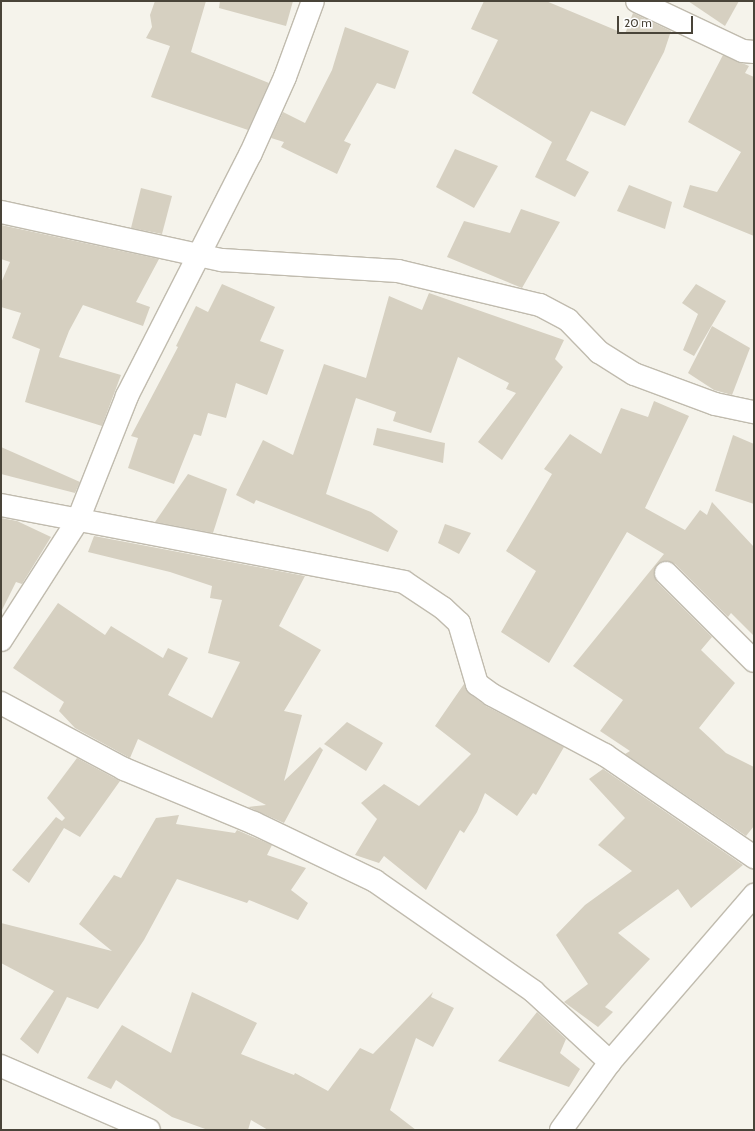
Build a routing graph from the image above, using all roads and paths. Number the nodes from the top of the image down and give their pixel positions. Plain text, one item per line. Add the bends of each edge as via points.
1 (313, 1) edge
2 (637, 1) edge
3 (754, 52) edge
4 (1, 212) edge
5 (201, 254) junction
6 (754, 412) edge
7 (1, 505) edge
8 (92, 522) junction
9 (666, 573) dead end
10 (1, 640) edge
11 (754, 661) edge
12 (1, 703) edge
13 (754, 857) edge
14 (754, 895) edge
15 (610, 1062) junction
16 (1, 1066) edge
17 (149, 1130) edge
18 (561, 1130) edge

1 - 5 street via 285,78
2 - 3 street via 743,51
4 - 5 street
5 - 6 street via 232,260 398,272 540,304 568,320 599,352 634,374 722,406
5 - 8 street via 127,396
7 - 8 street
8 - 10 street
8 - 13 street via 404,582 459,622 477,684 492,695 605,755
9 - 11 street
12 - 15 street via 124,769 254,823 375,881 532,991
14 - 15 street
15 - 18 street
16 - 17 street

